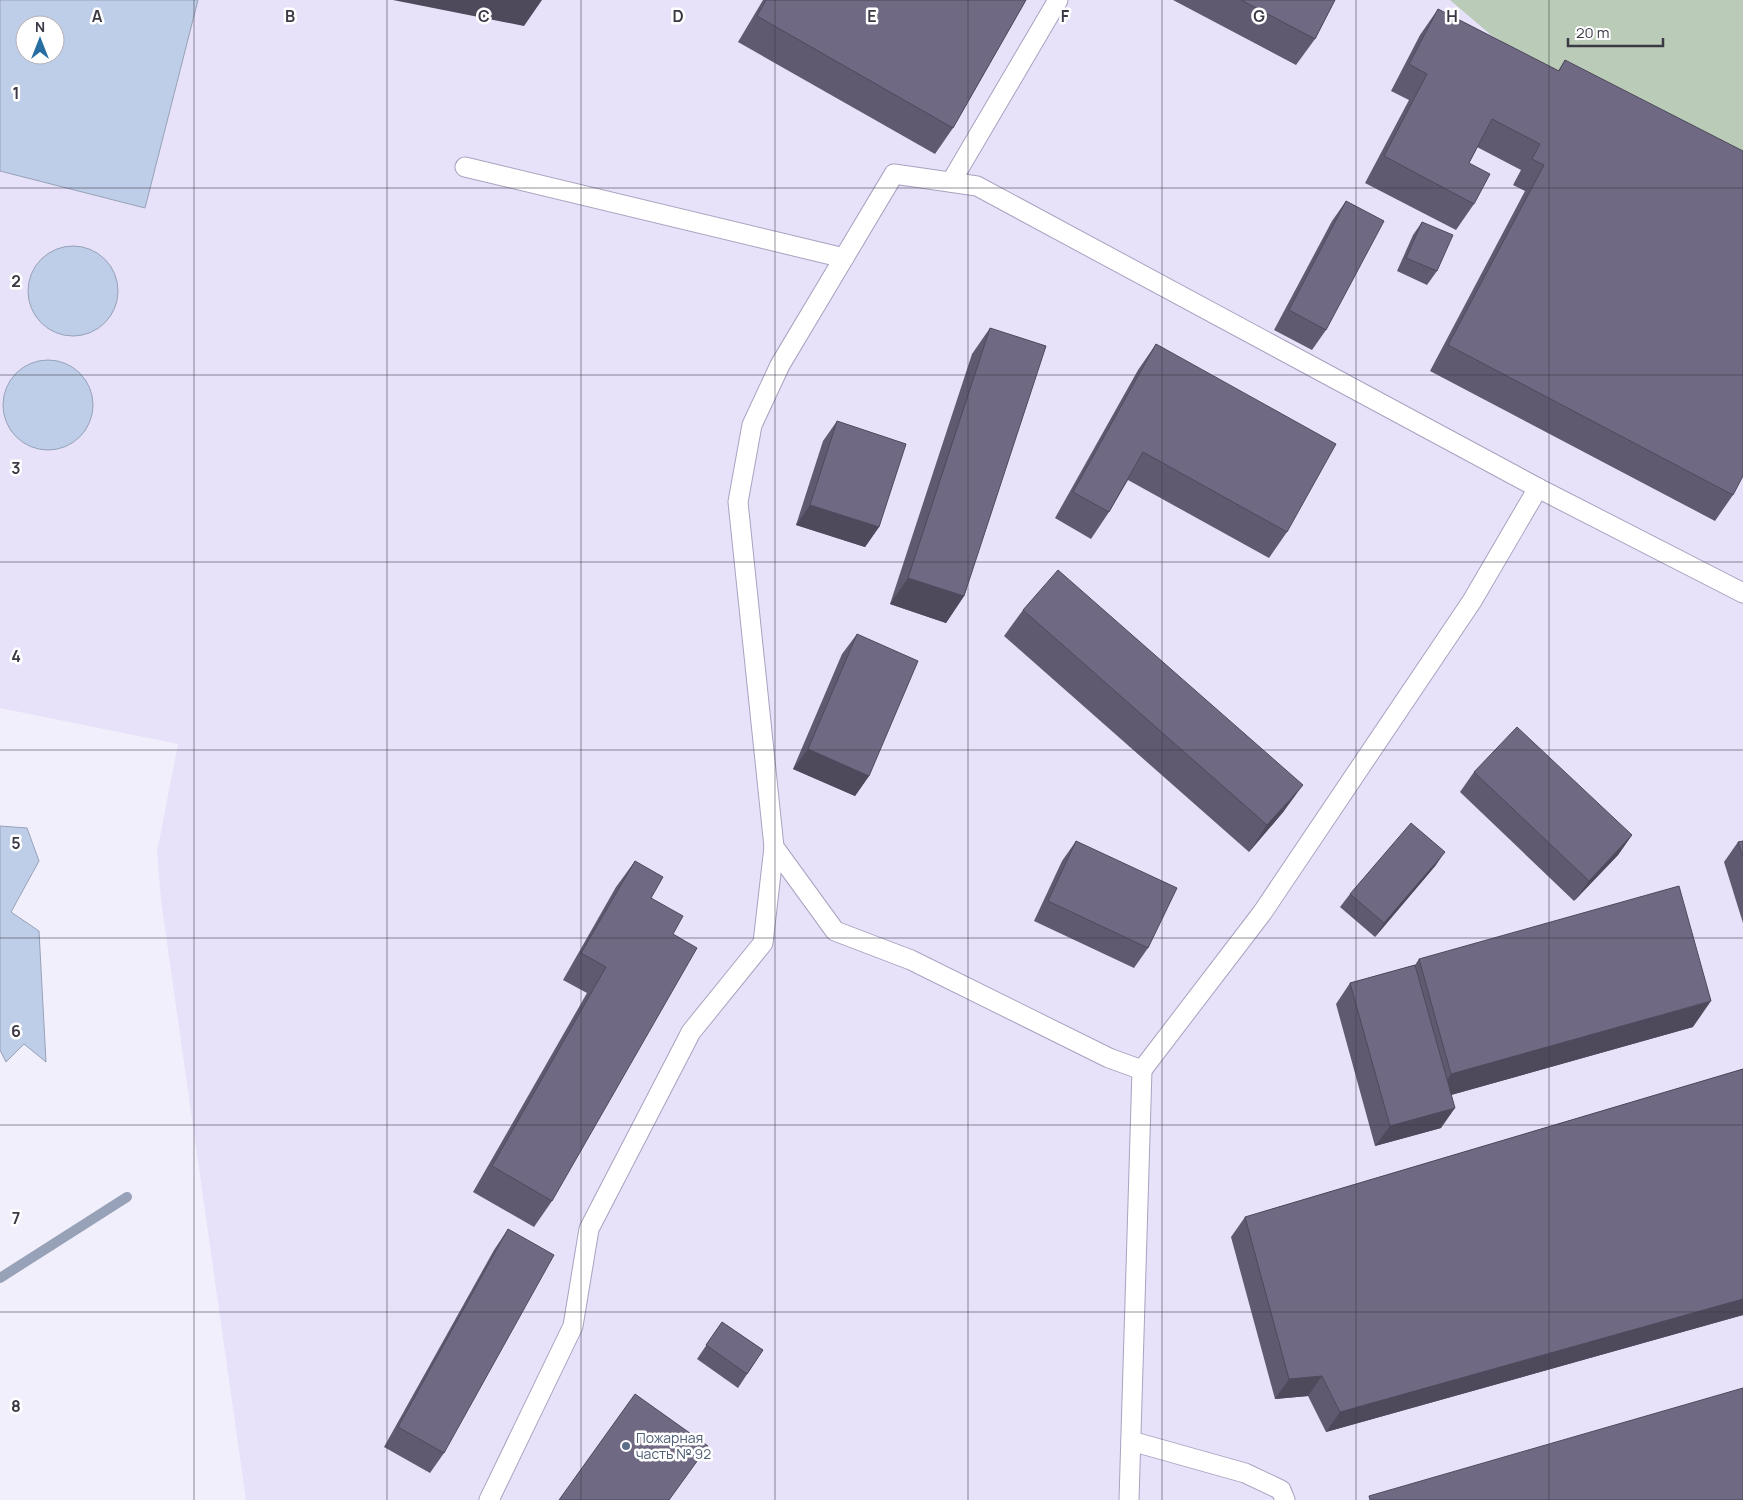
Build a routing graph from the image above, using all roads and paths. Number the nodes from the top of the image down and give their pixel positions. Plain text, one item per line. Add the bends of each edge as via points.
1 (1058, 0) edge
2 (465, 167) dead end
3 (952, 182) junction
4 (844, 258) junction
5 (1538, 488) junction
6 (1743, 593) edge
7 (774, 847) junction
8 (1142, 1070) junction
9 (1132, 1441) junction
10 (489, 1500) edge
11 (1129, 1500) edge
12 (1285, 1500) edge

1 - 3 lane
2 - 4 lane
3 - 4 lane via 894,174
3 - 5 lane via 977,186
4 - 7 lane via 780,365 752,425 738,502
5 - 6 lane
5 - 8 lane via 1472,601 1273,897
7 - 8 lane via 835,931 911,960 1109,1058
7 - 10 lane via 763,943 691,1032 589,1229 573,1326
8 - 9 lane
9 - 11 lane
9 - 12 lane via 1245,1473 1282,1490

